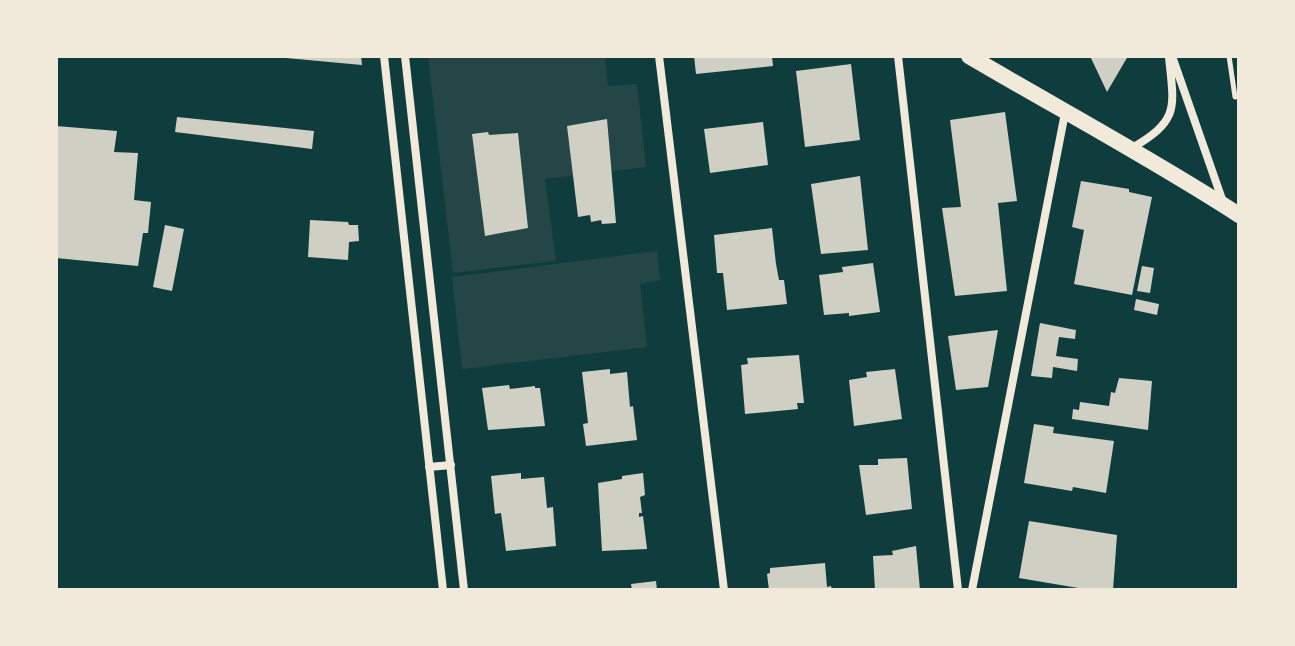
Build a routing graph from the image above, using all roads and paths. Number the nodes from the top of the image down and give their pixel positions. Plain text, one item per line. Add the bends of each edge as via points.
1 (384, 56) edge
2 (405, 56) edge
3 (659, 56) edge
4 (898, 56) edge
5 (969, 56) edge
6 (1170, 56) edge
7 (1229, 56) edge
8 (1239, 96) edge
9 (1065, 113) junction
10 (1131, 148) junction
11 (421, 200) junction
12 (402, 202) junction
13 (1224, 205) junction
14 (1239, 215) edge
15 (451, 465) junction
16 (429, 467) junction
17 (463, 586) edge
18 (443, 587) edge
19 (724, 590) edge
20 (958, 590) edge
21 (972, 590) edge

1 - 12 street
2 - 11 street
3 - 19 street
4 - 20 street
5 - 9 main road
6 - 10 street via 1172,111 1162,128
6 - 13 street
7 - 8 path via 1235,97
9 - 10 main road
9 - 21 street
10 - 13 main road
11 - 12 street
11 - 15 street
12 - 16 street
13 - 14 main road
15 - 16 street
15 - 17 street
16 - 18 street
17 - 18 street

